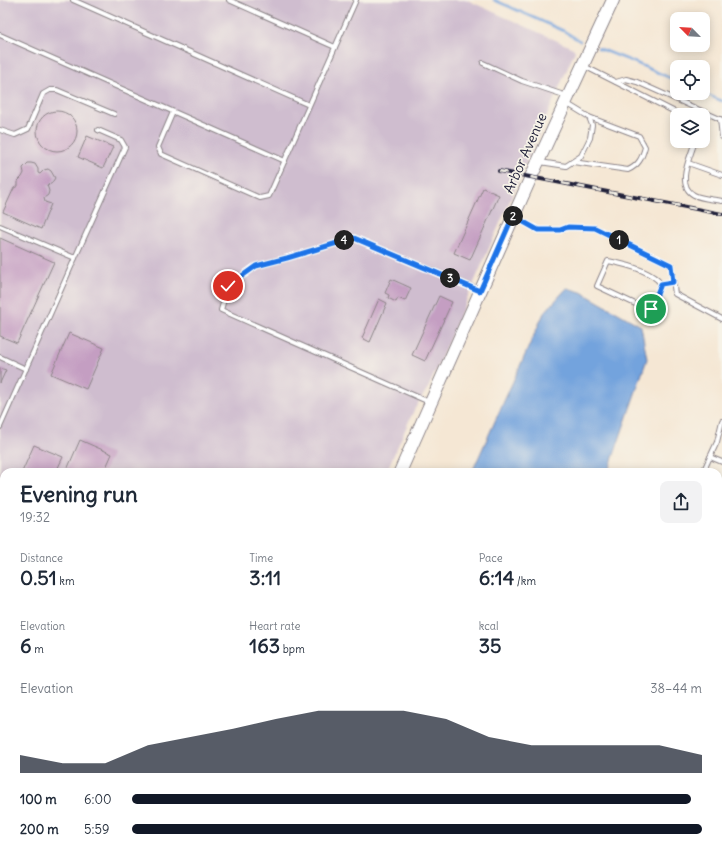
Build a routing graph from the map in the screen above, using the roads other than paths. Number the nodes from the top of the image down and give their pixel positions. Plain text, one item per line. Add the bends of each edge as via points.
1 (73, 0) edge
2 (229, 0) edge
3 (356, 0) edge
4 (612, 0) edge
5 (0, 35) edge
6 (335, 47) junction
7 (483, 63) dead end
8 (582, 65) junction
9 (616, 82) junction
10 (566, 99) junction
11 (309, 105) junction
12 (670, 109) edge
13 (173, 112) junction
14 (114, 114) dead end
15 (589, 117) junction
16 (721, 119) edge
17 (0, 130) edge
18 (98, 130) dead end
19 (722, 137) edge
20 (693, 148) edge
21 (284, 161) junction
22 (538, 161) junction
23 (574, 162) junction
24 (688, 163) junction
25 (722, 175) edge
26 (722, 201) edge
27 (513, 216) junction
28 (0, 226) edge
29 (75, 258) junction
30 (673, 282) junction
31 (661, 284) junction
32 (480, 291) junction
33 (722, 319) edge
34 (0, 357) edge
35 (26, 369) junction
36 (430, 403) junction
37 (722, 421) edge
38 (0, 427) edge
39 (710, 457) junction
40 (722, 462) edge
41 (402, 468) edge
42 (706, 468) edge

1 - 11 lane
2 - 6 lane
3 - 6 lane
4 - 8 street, Arbor Avenue
5 - 13 lane
6 - 11 lane
7 - 10 lane
8 - 9 lane
8 - 10 street, Arbor Avenue
9 - 12 lane
9 - 16 lane via 626,79 637,82
10 - 15 lane
10 - 22 street, Arbor Avenue
11 - 21 lane
13 - 21 lane
13 - 21 lane via 158,147 161,154 260,198 269,196
14 - 17 lane via 57,90 50,90 43,94 28,129 15,135
15 - 23 lane via 592,125 590,138 581,156
15 - 23 lane via 639,136 645,147 642,159 628,170
16 - 19 lane
18 - 29 lane via 121,140 124,147
20 - 24 lane
22 - 23 lane via 566,166
22 - 27 street, Arbor Avenue
24 - 25 lane
24 - 26 lane via 684,177 689,192 696,196
27 - 30 lane via 538,230 595,228 671,265
27 - 32 street, Arbor Avenue
28 - 29 lane
29 - 35 lane
30 - 31 lane
30 - 33 lane via 675,294
31 - 31 lane via 651,309 597,286 608,261 623,263 657,278
32 - 36 street, Arbor Avenue
32 - 36 lane via 354,238 256,266 228,286 221,310
34 - 35 lane
35 - 38 lane
36 - 41 street, Arbor Avenue
37 - 39 lane
39 - 40 lane
39 - 42 lane

